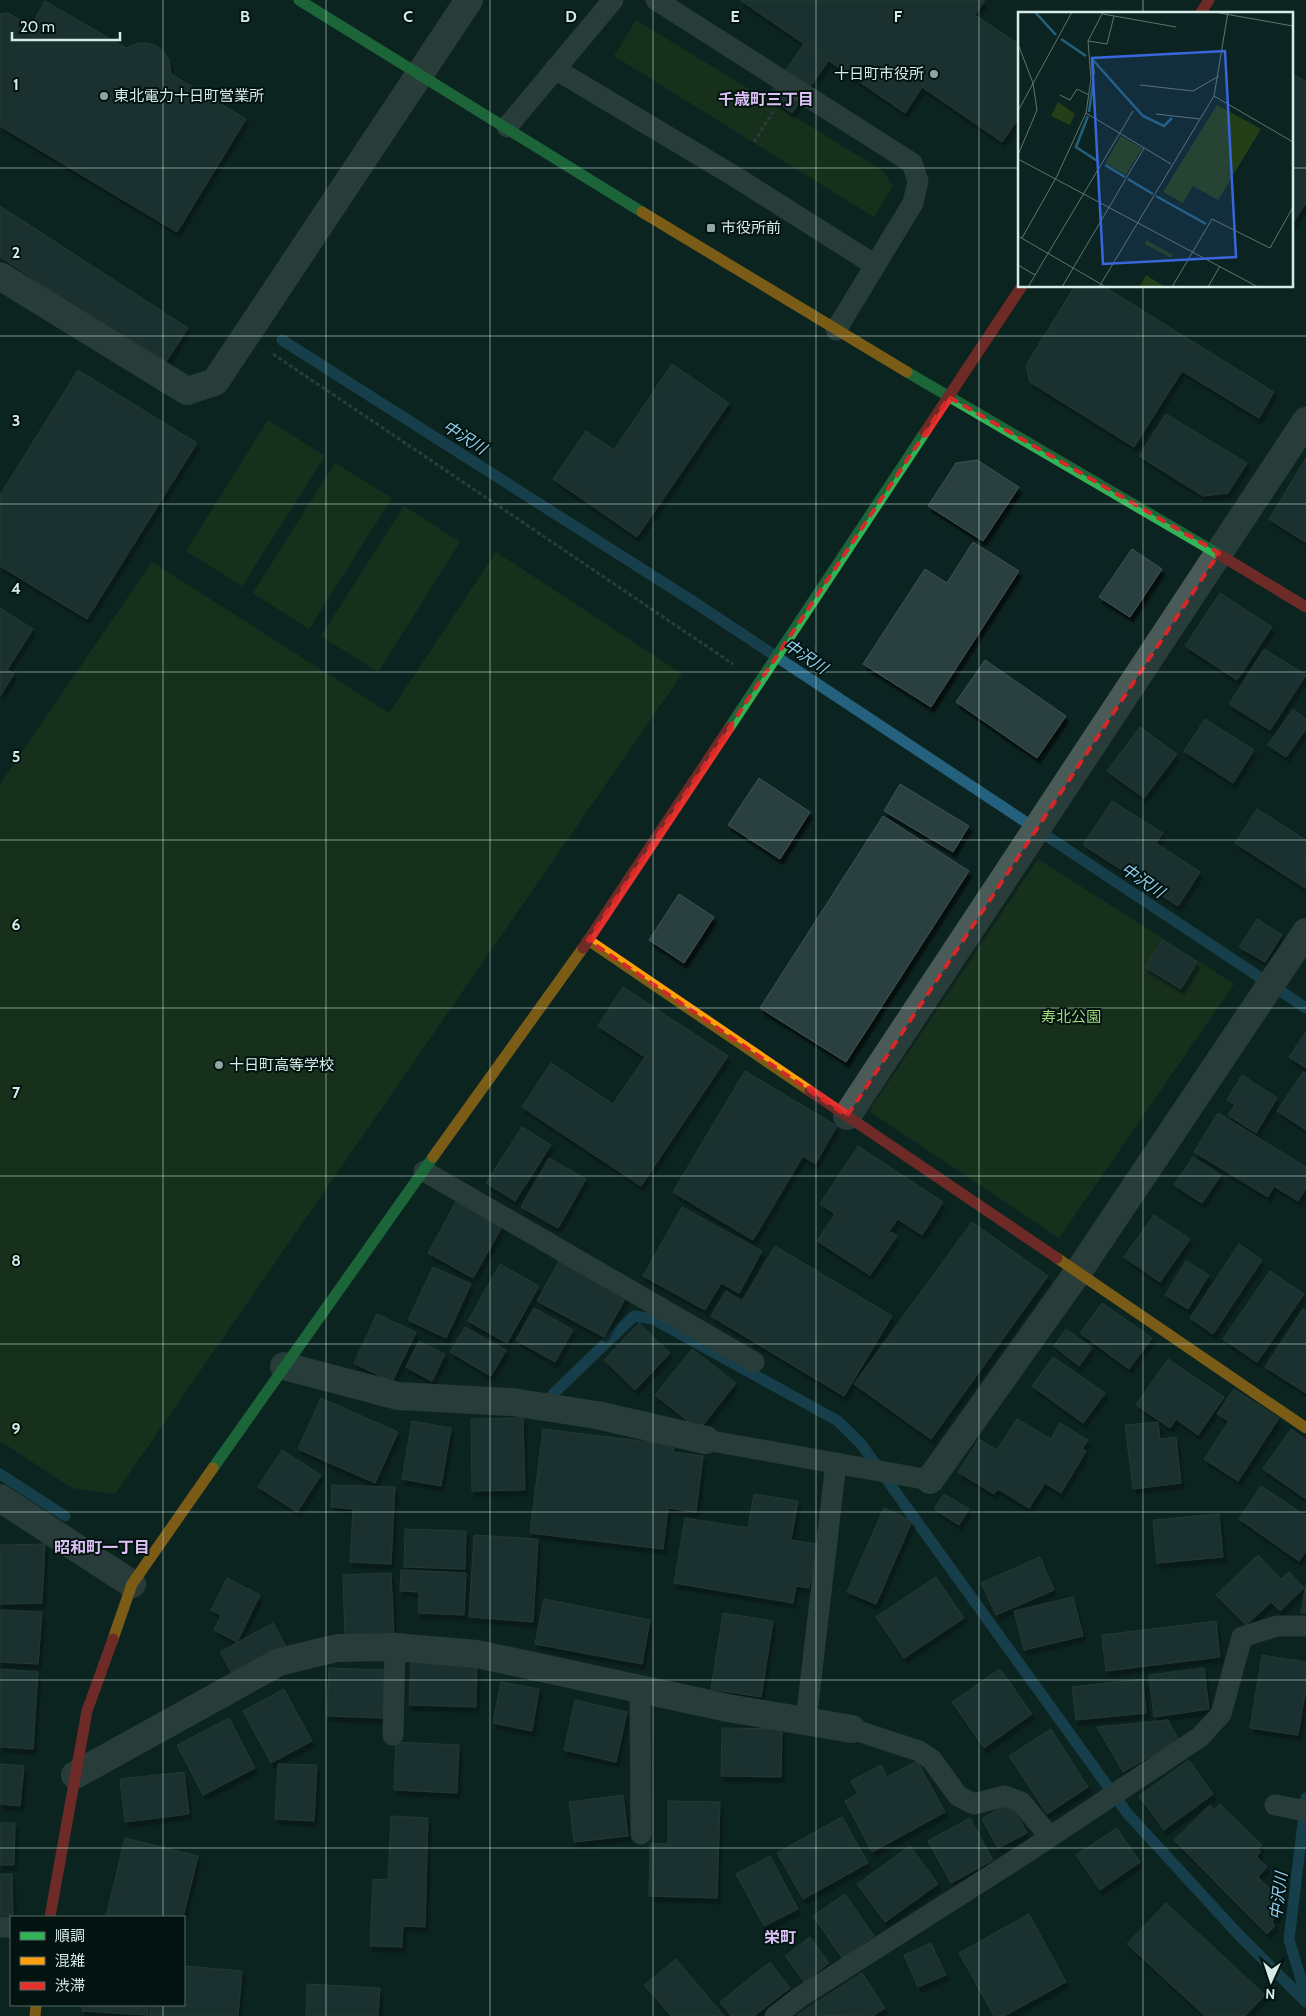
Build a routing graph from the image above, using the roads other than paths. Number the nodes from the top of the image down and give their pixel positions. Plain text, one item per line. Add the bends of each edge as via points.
1 (299, 0) edge
2 (469, 0) edge
3 (613, 0) edge
4 (656, 0) edge
5 (1208, 0) edge
6 (1201, 12) edge
7 (556, 68) junction
8 (420, 73) junction
9 (508, 127) junction
10 (875, 264) junction
11 (0, 276) edge
12 (1021, 288) edge
13 (836, 330) junction
14 (949, 397) junction
15 (1306, 421) edge
16 (1218, 553) junction
17 (1306, 607) edge
18 (1306, 932) edge
19 (588, 940) junction
20 (848, 1116) junction
21 (424, 1170) junction
22 (1078, 1272) junction
23 (754, 1362) dead end
24 (284, 1366) junction
25 (1306, 1428) edge
26 (706, 1440) joint
27 (836, 1463) junction
28 (930, 1480) joint
29 (0, 1498) edge
30 (132, 1584) junction
31 (1306, 1626) edge
32 (395, 1647) junction
33 (640, 1689) junction
34 (806, 1721) junction
35 (852, 1729) joint
36 (393, 1735) dead end
37 (75, 1776) junction
38 (1275, 1806) dead end
39 (1306, 1811) edge
40 (641, 1834) dead end
41 (1050, 1837) junction
42 (50, 1916) edge
43 (775, 2016) edge

1 - 8 street
2 - 8 street
3 - 7 lane
4 - 10 lane via 912,162 918,181 912,202
5 - 6 street
7 - 9 lane
7 - 10 lane
8 - 9 street
8 - 11 street via 215,382 187,391
9 - 13 street
10 - 13 lane
12 - 14 street
13 - 14 street
14 - 16 street
14 - 19 street
15 - 16 street
16 - 17 street
16 - 20 street
18 - 22 street
19 - 20 street
19 - 21 street
20 - 22 street
21 - 23 lane
21 - 24 street
22 - 25 street
22 - 28 street
24 - 26 street via 398,1396 512,1402 597,1415
24 - 30 street
26 - 27 lane
27 - 28 lane
27 - 34 lane
29 - 30 street
30 - 37 street via 87,1711
31 - 41 lane via 1277,1626 1242,1637 1221,1714 1200,1737
32 - 33 street via 477,1654
32 - 36 lane
32 - 37 street via 337,1648 279,1662
33 - 34 street
33 - 40 lane
34 - 35 street
35 - 41 lane via 919,1751 932,1760 958,1796 974,1804 1005,1796 1021,1802
37 - 42 street
38 - 39 lane
41 - 43 lane

